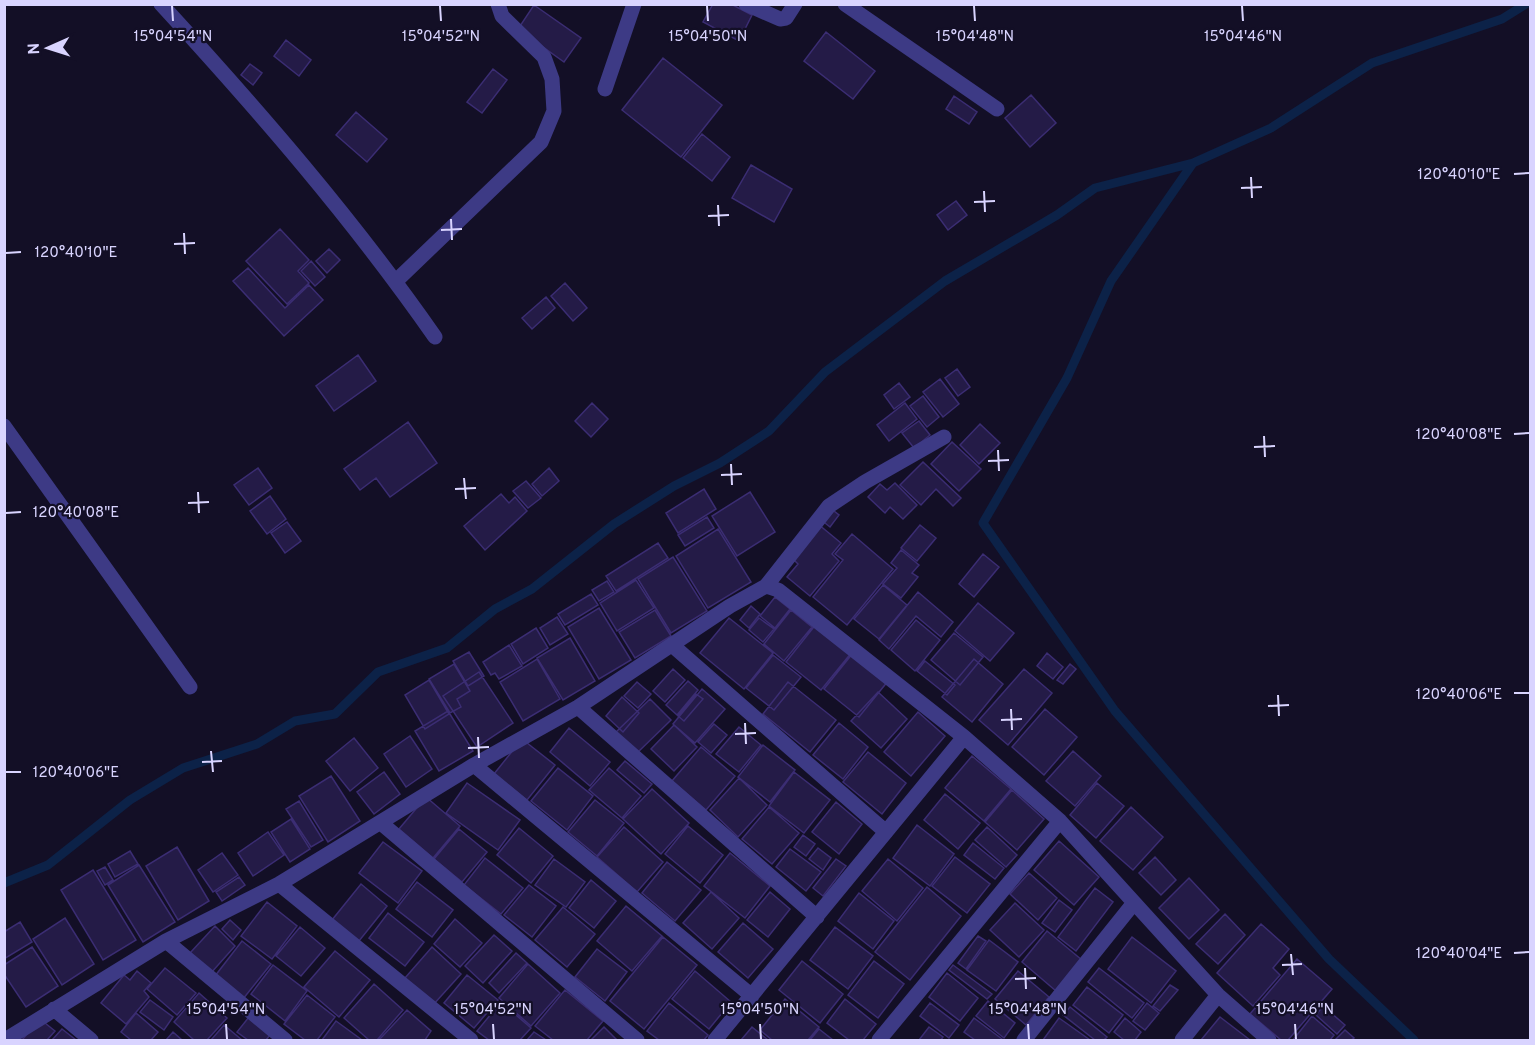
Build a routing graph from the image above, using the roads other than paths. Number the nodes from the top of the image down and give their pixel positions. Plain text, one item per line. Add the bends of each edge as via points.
1 (161, 4) edge
2 (498, 4) edge
3 (634, 4) edge
4 (746, 4) edge
5 (795, 4) edge
6 (845, 4) edge
7 (605, 89) dead end
8 (997, 109) dead end
9 (396, 281) junction
10 (435, 337) dead end
11 (4, 426) edge
12 (944, 437) dead end
13 (766, 586) junction
14 (672, 645) junction
15 (190, 687) dead end
16 (578, 707) junction
17 (964, 737) junction
18 (474, 765) junction
19 (1060, 821) junction
20 (381, 823) junction
21 (886, 832) junction
22 (279, 884) junction
23 (1133, 904) junction
24 (817, 917) junction
25 (166, 941) junction
26 (1218, 995) junction
27 (752, 996) junction
28 (54, 1010) junction
29 (5, 1041) edge
30 (91, 1041) edge
31 (285, 1041) edge
32 (471, 1041) edge
33 (637, 1041) edge
34 (715, 1041) edge
35 (879, 1041) edge
36 (1024, 1041) edge
37 (1182, 1041) edge
38 (1269, 1041) edge

1 - 9 street via 265,117
2 - 9 street via 502,16 544,57 552,79 554,111 541,142
3 - 7 street
4 - 5 street via 780,19 786,18
6 - 8 street
9 - 10 street
11 - 15 street
12 - 13 street via 829,506
13 - 14 street
13 - 17 street via 778,590
14 - 16 street
14 - 21 street
16 - 18 street
16 - 24 street
17 - 19 street
17 - 21 street
18 - 20 street
18 - 27 street
19 - 23 street
19 - 35 street
20 - 22 street
20 - 33 street
21 - 24 street
22 - 25 street
22 - 32 street
23 - 26 street
23 - 36 street
24 - 27 street
25 - 28 street
25 - 31 street
26 - 37 street
26 - 38 street
27 - 34 street
28 - 29 street
28 - 30 street

